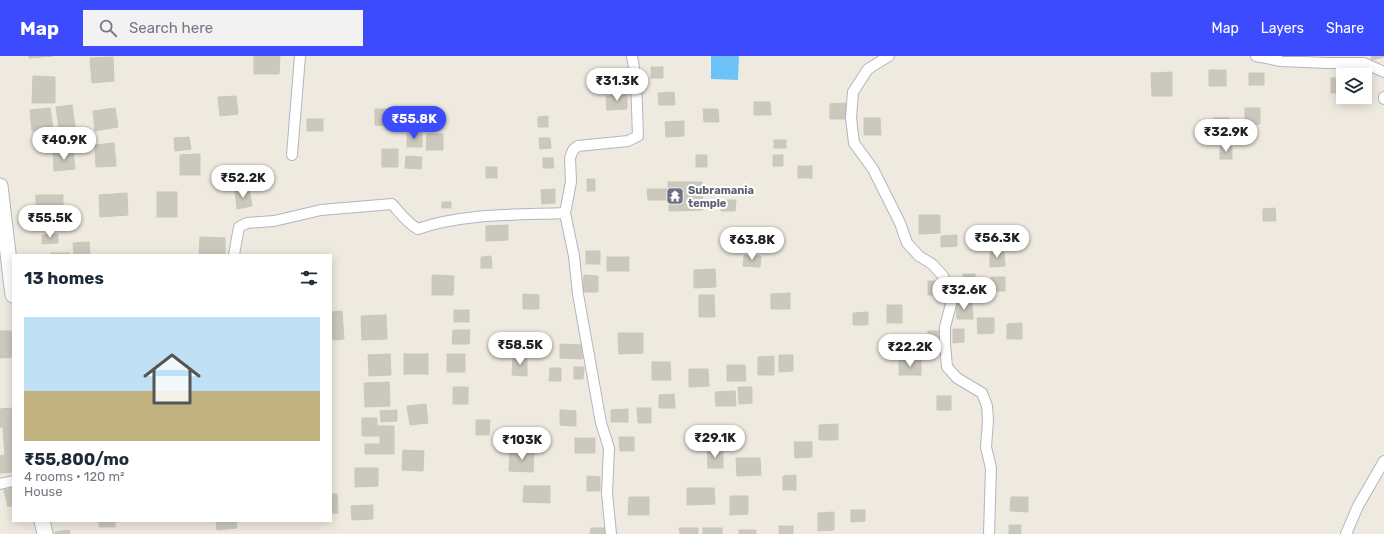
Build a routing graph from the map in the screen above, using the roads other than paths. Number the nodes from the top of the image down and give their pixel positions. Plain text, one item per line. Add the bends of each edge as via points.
1 (300, 56) edge
2 (632, 56) edge
3 (889, 56) edge
4 (1256, 56) edge
5 (1384, 72) edge
6 (292, 155) dead end
7 (0, 186) edge
8 (565, 213) junction
9 (234, 254) edge
10 (12, 287) edge
11 (1384, 461) edge
12 (12, 481) edge
13 (0, 484) edge
14 (42, 522) edge
15 (45, 534) edge
16 (611, 534) edge
17 (989, 534) edge
18 (1346, 534) edge

1 - 6 street
2 - 8 street via 636,80 638,136 628,141 578,146 573,150 570,158 571,182
3 - 17 street via 868,70 853,92 851,118 854,143 873,169 907,243 919,256 932,264 948,286 951,304 945,327 945,344 948,367 958,378 982,393 987,406 986,447 990,468
4 - 5 street via 1281,61 1364,63
7 - 10 main road
8 - 9 street via 470,218 418,229 392,204 321,210 274,221 247,223 239,227
8 - 16 street via 601,423 609,448 606,493
11 - 18 street via 1358,506
12 - 13 street
14 - 15 main road

